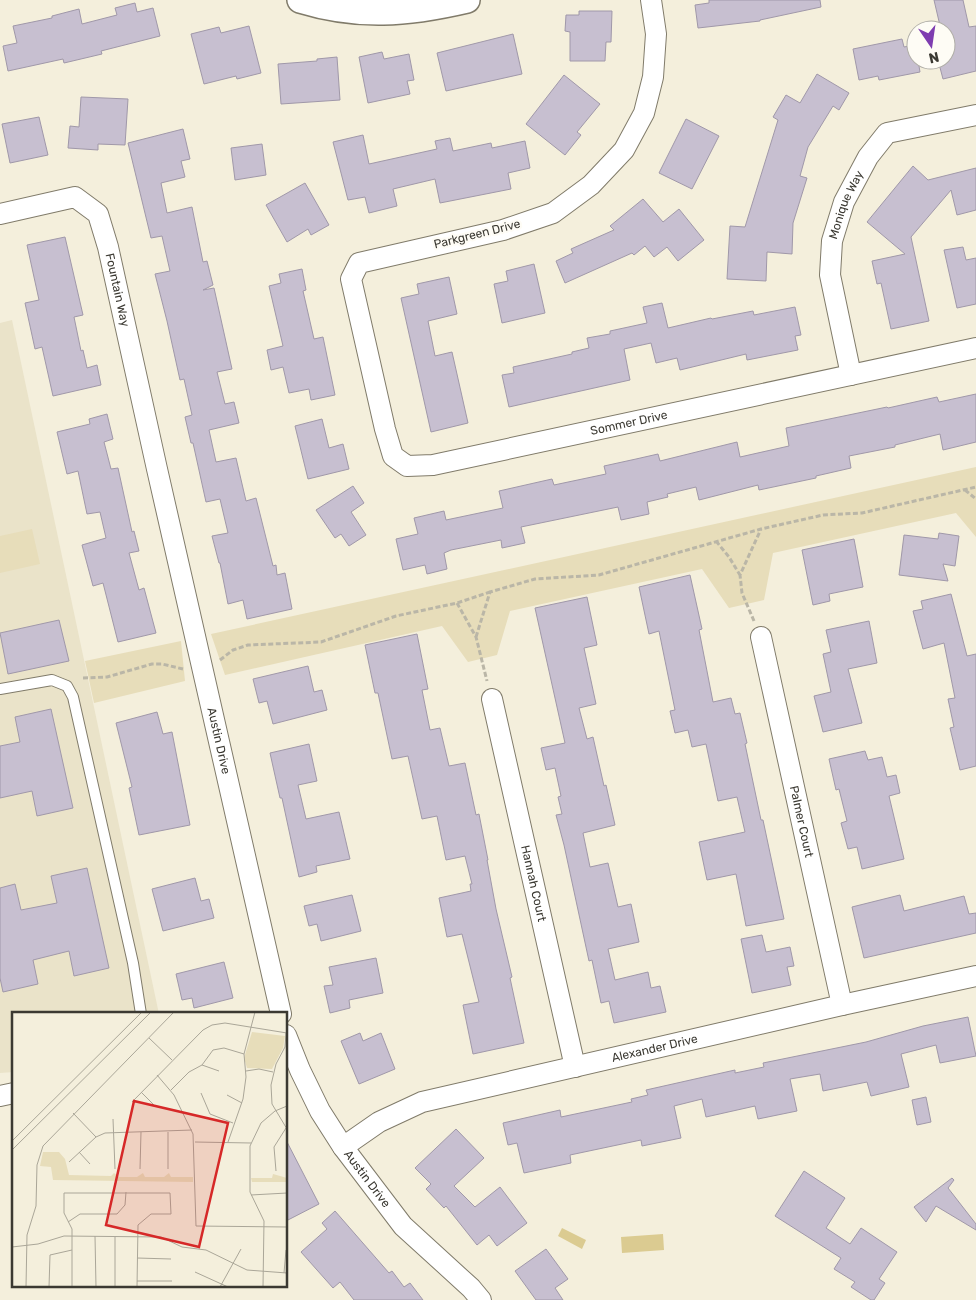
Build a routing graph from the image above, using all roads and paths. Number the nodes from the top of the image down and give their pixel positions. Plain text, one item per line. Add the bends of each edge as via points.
1 (300, 0) edge
2 (467, 0) edge
3 (650, 0) edge
4 (976, 115) edge
5 (0, 214) edge
6 (368, 348) joint
7 (976, 348) edge
8 (850, 375) junction
9 (157, 469) joint
10 (976, 487) edge
11 (965, 490) junction
12 (976, 499) edge
13 (761, 529) junction
14 (716, 541) junction
15 (740, 575) junction
16 (490, 592) junction
17 (456, 604) junction
18 (476, 637) junction
19 (761, 637) joint
20 (220, 660) dead end
21 (183, 669) dead end
22 (83, 678) dead end
23 (0, 689) edge
24 (492, 699) joint
25 (976, 976) edge
26 (842, 1005) junction
27 (141, 1012) edge
28 (281, 1012) edge
29 (288, 1040) edge
30 (575, 1067) junction
31 (343, 1146) junction
32 (481, 1300) edge

1 - 2 street via 339,10 379,13
3 - 6 street, Parkgreen Drive via 656,34 653,77 644,113 624,150 591,185 553,212 503,230 359,263 351,278
4 - 8 street, Monique Way via 887,133 868,157 844,202 832,241 830,275
5 - 9 street, Fountain Way via 75,197 98,214
6 - 8 street, Sommer Drive via 385,429 394,456 407,466 433,465
7 - 8 street, Sommer Drive
9 - 28 street, Austin Drive
10 - 11 path
11 - 12 path
11 - 13 path via 862,513 823,515
13 - 14 path
13 - 15 path
14 - 15 path
14 - 16 path via 599,575 535,579
15 - 19 path via 742,593
16 - 17 path
16 - 18 path
17 - 18 path
17 - 20 path via 396,616 321,642 248,645 233,650
18 - 24 path
19 - 26 street, Palmer Court
21 - 22 path via 152,664 107,677
23 - 27 lane via 52,680 67,686 73,697 134,963
24 - 30 street, Hannah Court
25 - 26 street, Alexander Drive
26 - 30 street, Alexander Drive
29 - 31 street, Austin Drive via 320,1111
30 - 31 street, Alexander Drive via 422,1102 379,1122
31 - 32 street, Austin Drive via 403,1226 472,1288

